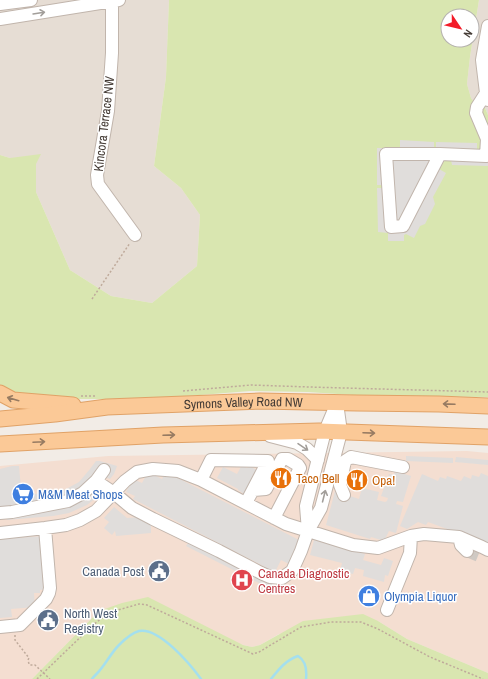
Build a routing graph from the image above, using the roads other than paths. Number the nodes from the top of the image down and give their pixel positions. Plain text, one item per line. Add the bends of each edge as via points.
1 (31, 0) edge
2 (115, 0) edge
3 (0, 4) edge
4 (0, 19) edge
5 (488, 26) edge
6 (487, 96) edge
7 (440, 154) junction
8 (135, 235) road end
9 (0, 393) edge
10 (337, 403) junction
11 (488, 406) edge
12 (108, 407) junction
13 (0, 419) edge
14 (325, 431) junction
15 (257, 432) junction
16 (341, 432) junction
17 (488, 437) edge
18 (0, 443) edge
19 (282, 459) junction
20 (318, 460) junction
21 (268, 461) junction
22 (403, 467) dead end
23 (104, 470) dead end
24 (200, 480) junction
25 (96, 481) junction
26 (253, 490) junction
27 (114, 493) junction
28 (344, 495) dead end
29 (246, 503) junction
30 (0, 513) edge
31 (274, 518) junction
32 (45, 528) junction
33 (308, 531) junction
34 (0, 533) edge
35 (411, 536) junction
36 (459, 537) junction
37 (467, 551) tunnel mouth
38 (485, 554) edge
39 (387, 610) dead end
40 (0, 627) edge

1 - 3 street
4 -> 2 street
2 - 8 street, Kincora Terrace NW via 108,104 97,175 98,184
5 - 6 street via 482,60
6 - 7 street via 477,107 476,113 487,139 486,156
7 - 7 street via 403,226 391,227 386,154
12 -> 9 main road via 13,400
11 -> 10 main road, Symons Valley Road NW
10 - 12 main road, Symons Valley Road NW via 260,401
10 - 14 street
10 - 16 street
12 - 13 main road, Symons Valley Road NW
14 - 15 main road
14 - 16 main road
14 - 20 street
18 -> 15 main road
15 -> 20 street via 297,442
16 -> 17 main road
33 -> 16 street via 321,508
19 - 21 street
19 - 26 street via 266,489
19 - 31 street via 288,459 300,468
20 - 33 street via 306,506
21 - 24 street via 211,460
21 - 26 street
22 - 28 street via 351,457 345,461 340,485
23 - 25 street
24 - 27 street via 178,471 153,469 137,472
24 - 29 street
25 - 27 street
25 - 30 street via 68,501
26 - 29 street
27 - 32 street via 96,511 80,520
27 - 33 street via 132,508 270,577 282,578 292,571
29 - 31 street
31 - 33 street
32 - 34 street
32 - 40 street via 49,593 20,625
33 - 35 street via 353,545 378,548
35 - 36 street via 424,534
35 - 39 street via 410,553
36 - 37 street via 461,545
36 - 38 street via 482,547

